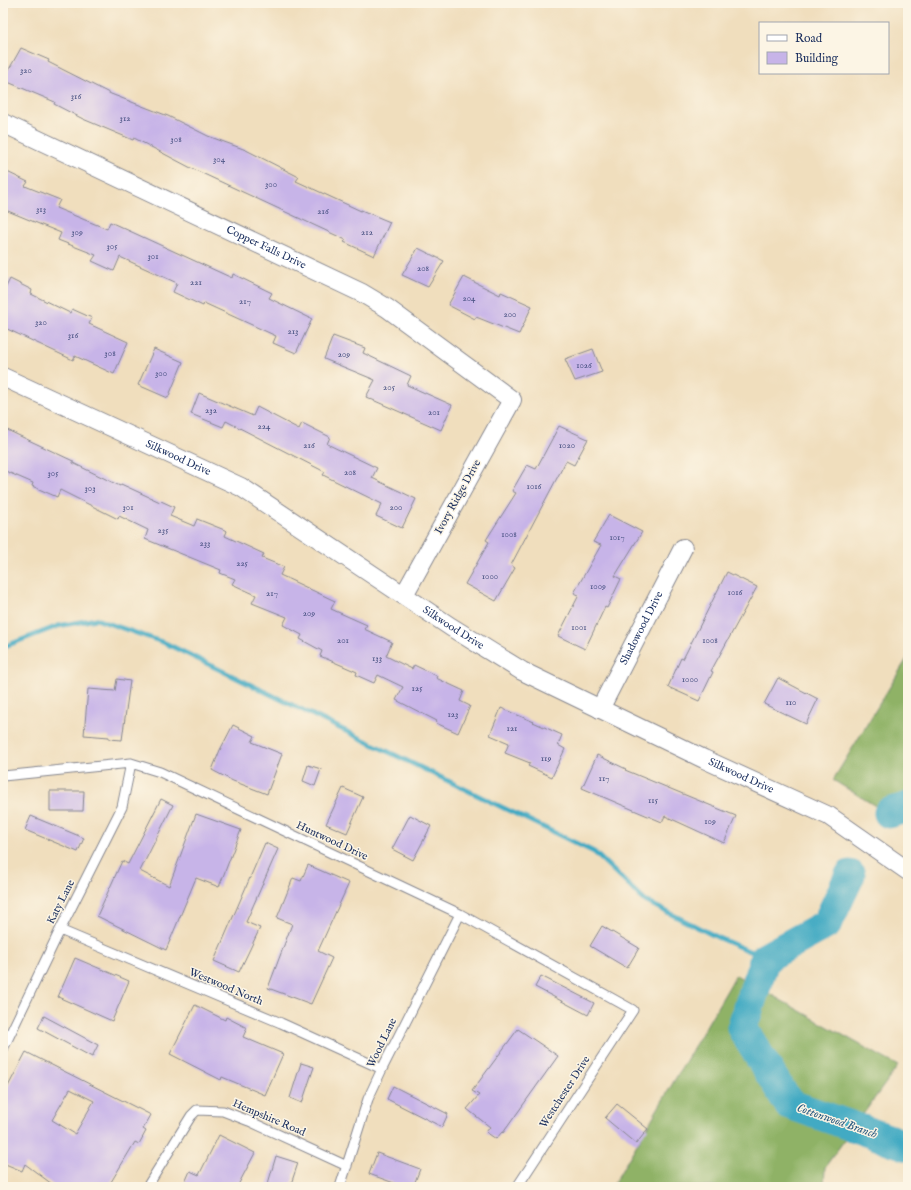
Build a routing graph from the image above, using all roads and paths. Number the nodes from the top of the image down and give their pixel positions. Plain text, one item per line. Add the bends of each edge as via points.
1 (3, 123) edge
2 (3, 377) edge
3 (512, 400) joint
4 (683, 548) dead end
5 (404, 595) junction
6 (600, 709) junction
7 (130, 763) junction
8 (3, 776) edge
9 (908, 871) edge
10 (460, 914) junction
11 (60, 930) junction
12 (633, 1010) joint
13 (3, 1049) edge
14 (382, 1069) junction
15 (347, 1166) junction
16 (147, 1187) edge
17 (340, 1187) edge
18 (517, 1187) edge

1 - 3 street, Copper Falls Drive via 362,293 387,308
2 - 5 street, Silkwood Drive via 241,487
3 - 5 street, Ivory Ridge Drive
4 - 6 street, Shadowood Drive
5 - 6 street, Silkwood Drive via 522,671
6 - 9 street, Silkwood Drive via 829,816
7 - 8 lane, Huntwood Drive
7 - 10 lane, Huntwood Drive via 160,772
7 - 11 lane, Katy Lane via 122,807
10 - 12 lane, Huntwood Drive
10 - 14 lane, Wood Lane
11 - 13 lane, Katy Lane
11 - 14 lane, Westwood North via 281,1023
12 - 18 lane, Westchester Drive
14 - 15 lane, Wood Lane via 368,1100
15 - 16 lane, Hempshire Road via 223,1111 198,1110
15 - 17 lane, Wood Lane

